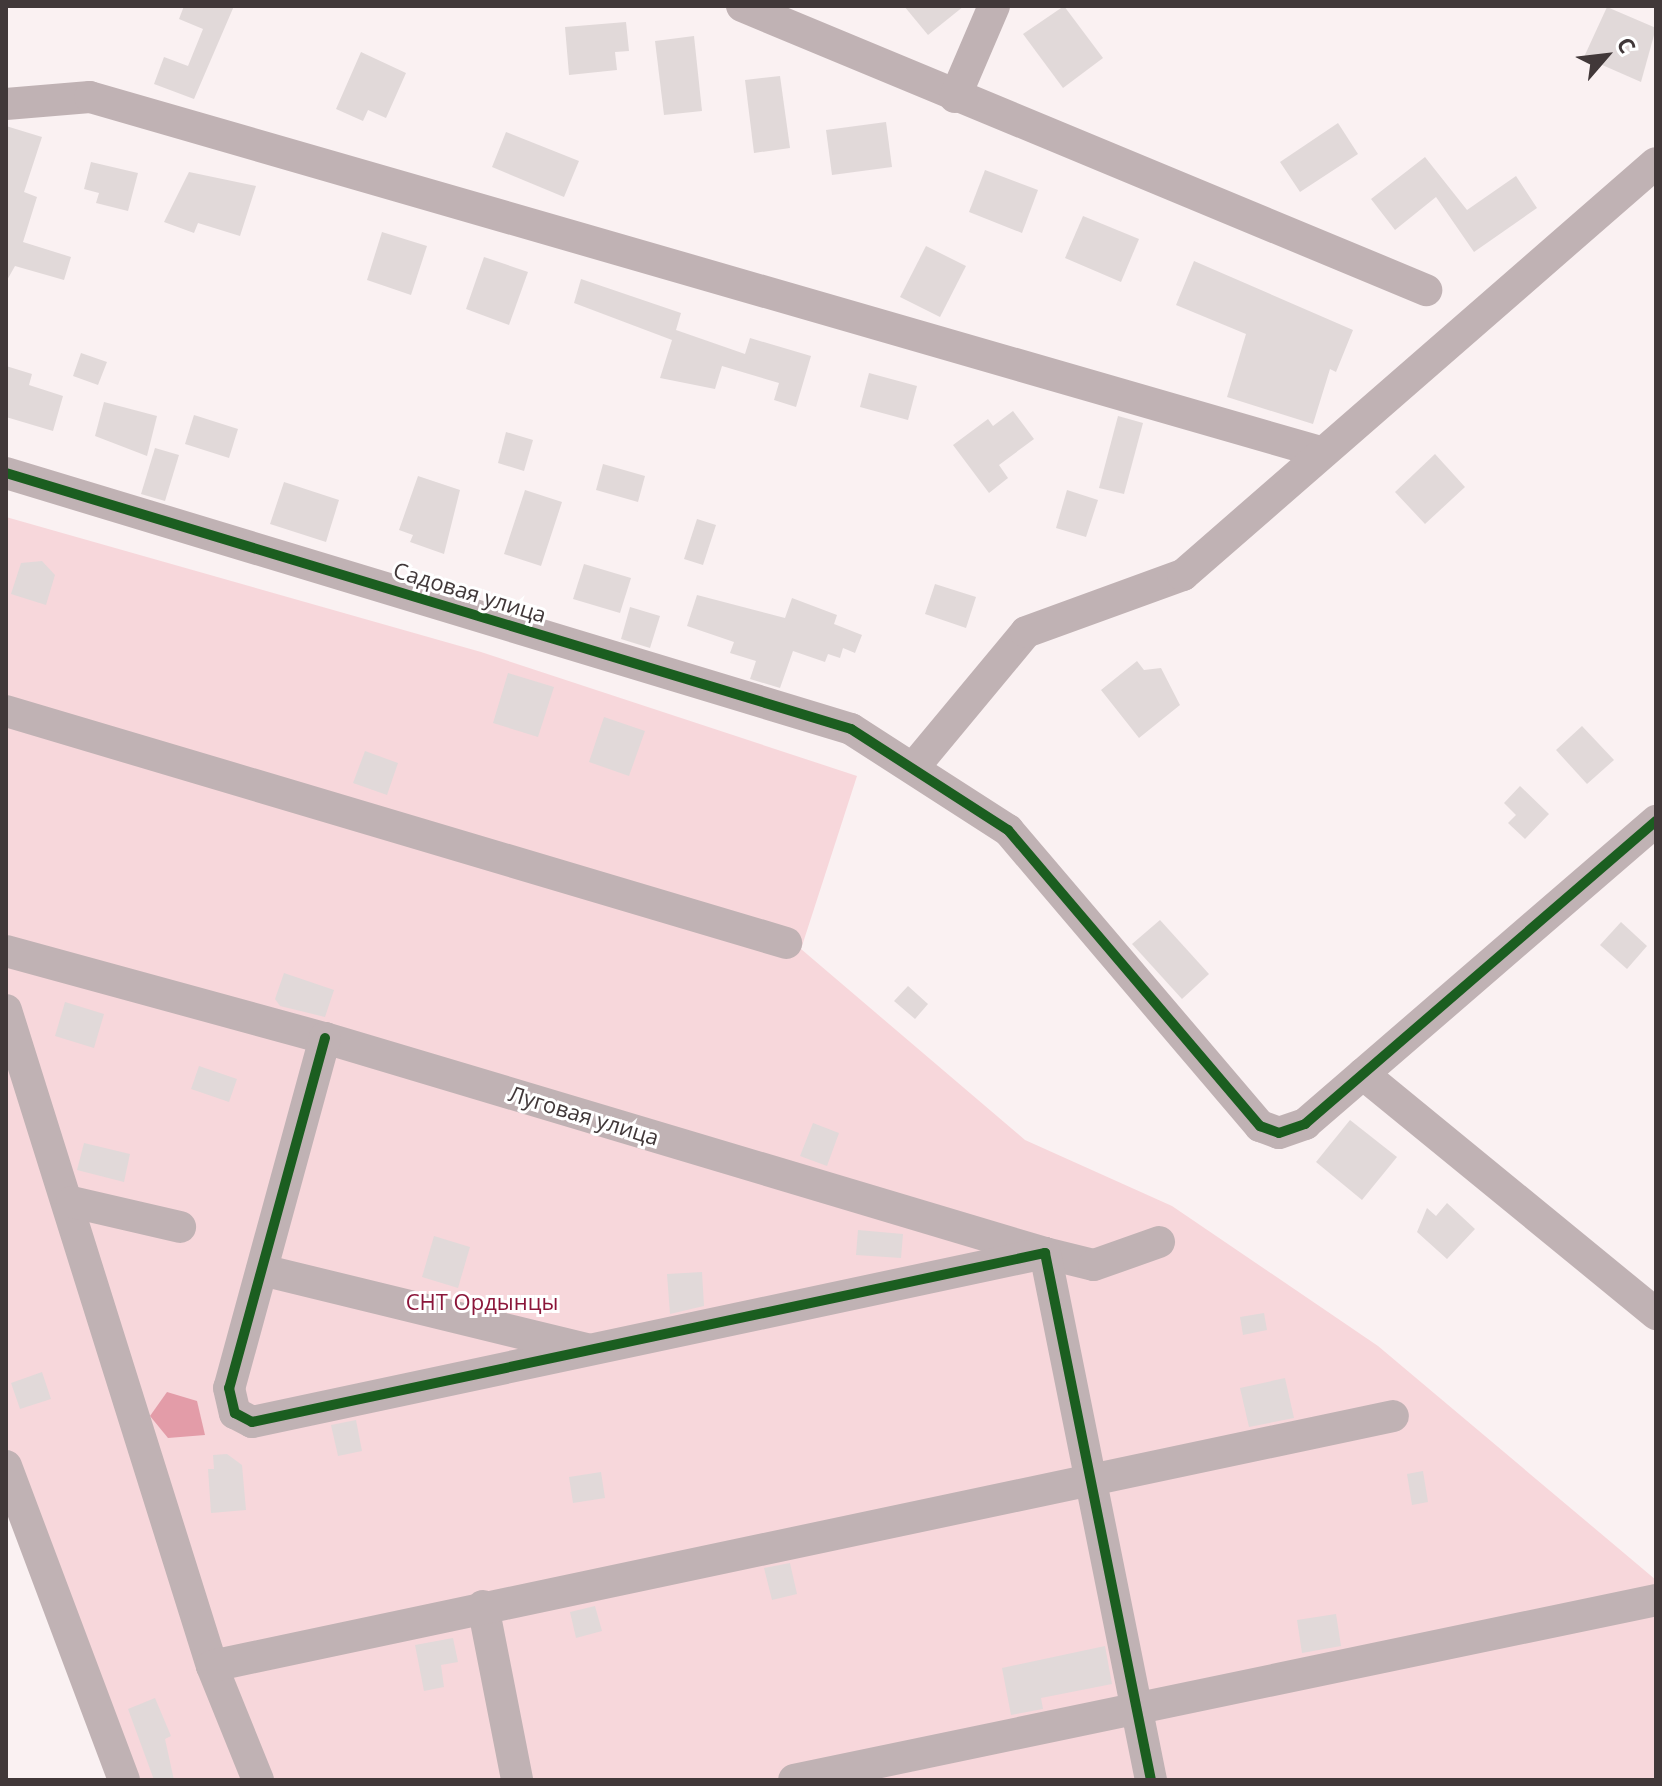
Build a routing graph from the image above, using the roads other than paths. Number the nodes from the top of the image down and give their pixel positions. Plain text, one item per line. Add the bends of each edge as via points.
1 (742, 6) edge
2 (994, 6) edge
3 (955, 97) junction
4 (6, 104) edge
5 (1656, 163) edge
6 (1426, 290) dead end
7 (1320, 452) junction
8 (6, 473) edge
9 (6, 711) edge
10 (914, 767) junction
11 (1656, 821) edge
12 (786, 943) dead end
13 (6, 951) edge
14 (6, 1010) edge
15 (325, 1038) junction
16 (1363, 1074) junction
17 (72, 1202) junction
18 (180, 1227) dead end
19 (1159, 1242) dead end
20 (1045, 1253) junction
21 (262, 1270) junction
22 (1656, 1314) edge
23 (593, 1351) junction
24 (1393, 1416) dead end
25 (6, 1466) edge
26 (1092, 1476) junction
27 (1656, 1600) edge
28 (483, 1606) junction
29 (212, 1666) junction
30 (1135, 1708) junction
31 (124, 1780) edge
32 (258, 1780) edge
33 (517, 1780) edge
34 (794, 1780) edge
35 (1151, 1780) edge

1 - 3 street
2 - 3 street
3 - 6 street
4 - 7 street via 90,97
5 - 7 street
7 - 10 street via 1183,575 1026,632
8 - 10 street, Садовая улица via 851,729
9 - 12 street
10 - 16 street, Садовая улица via 1008,830 1260,1126 1279,1133 1305,1124
11 - 16 street, Садовая улица
13 - 15 street, Луговая улица
14 - 17 street
15 - 20 street, Луговая улица
15 - 21 street
16 - 22 street
17 - 18 street
17 - 29 street
19 - 20 street, Луговая улица via 1094,1265
20 - 23 street
20 - 26 street
21 - 23 street
21 - 23 street via 229,1388 235,1413 252,1422
24 - 26 street
25 - 31 street
26 - 28 street
26 - 30 street
27 - 30 street
28 - 29 street
28 - 33 street
29 - 32 street
30 - 34 street
30 - 35 street

